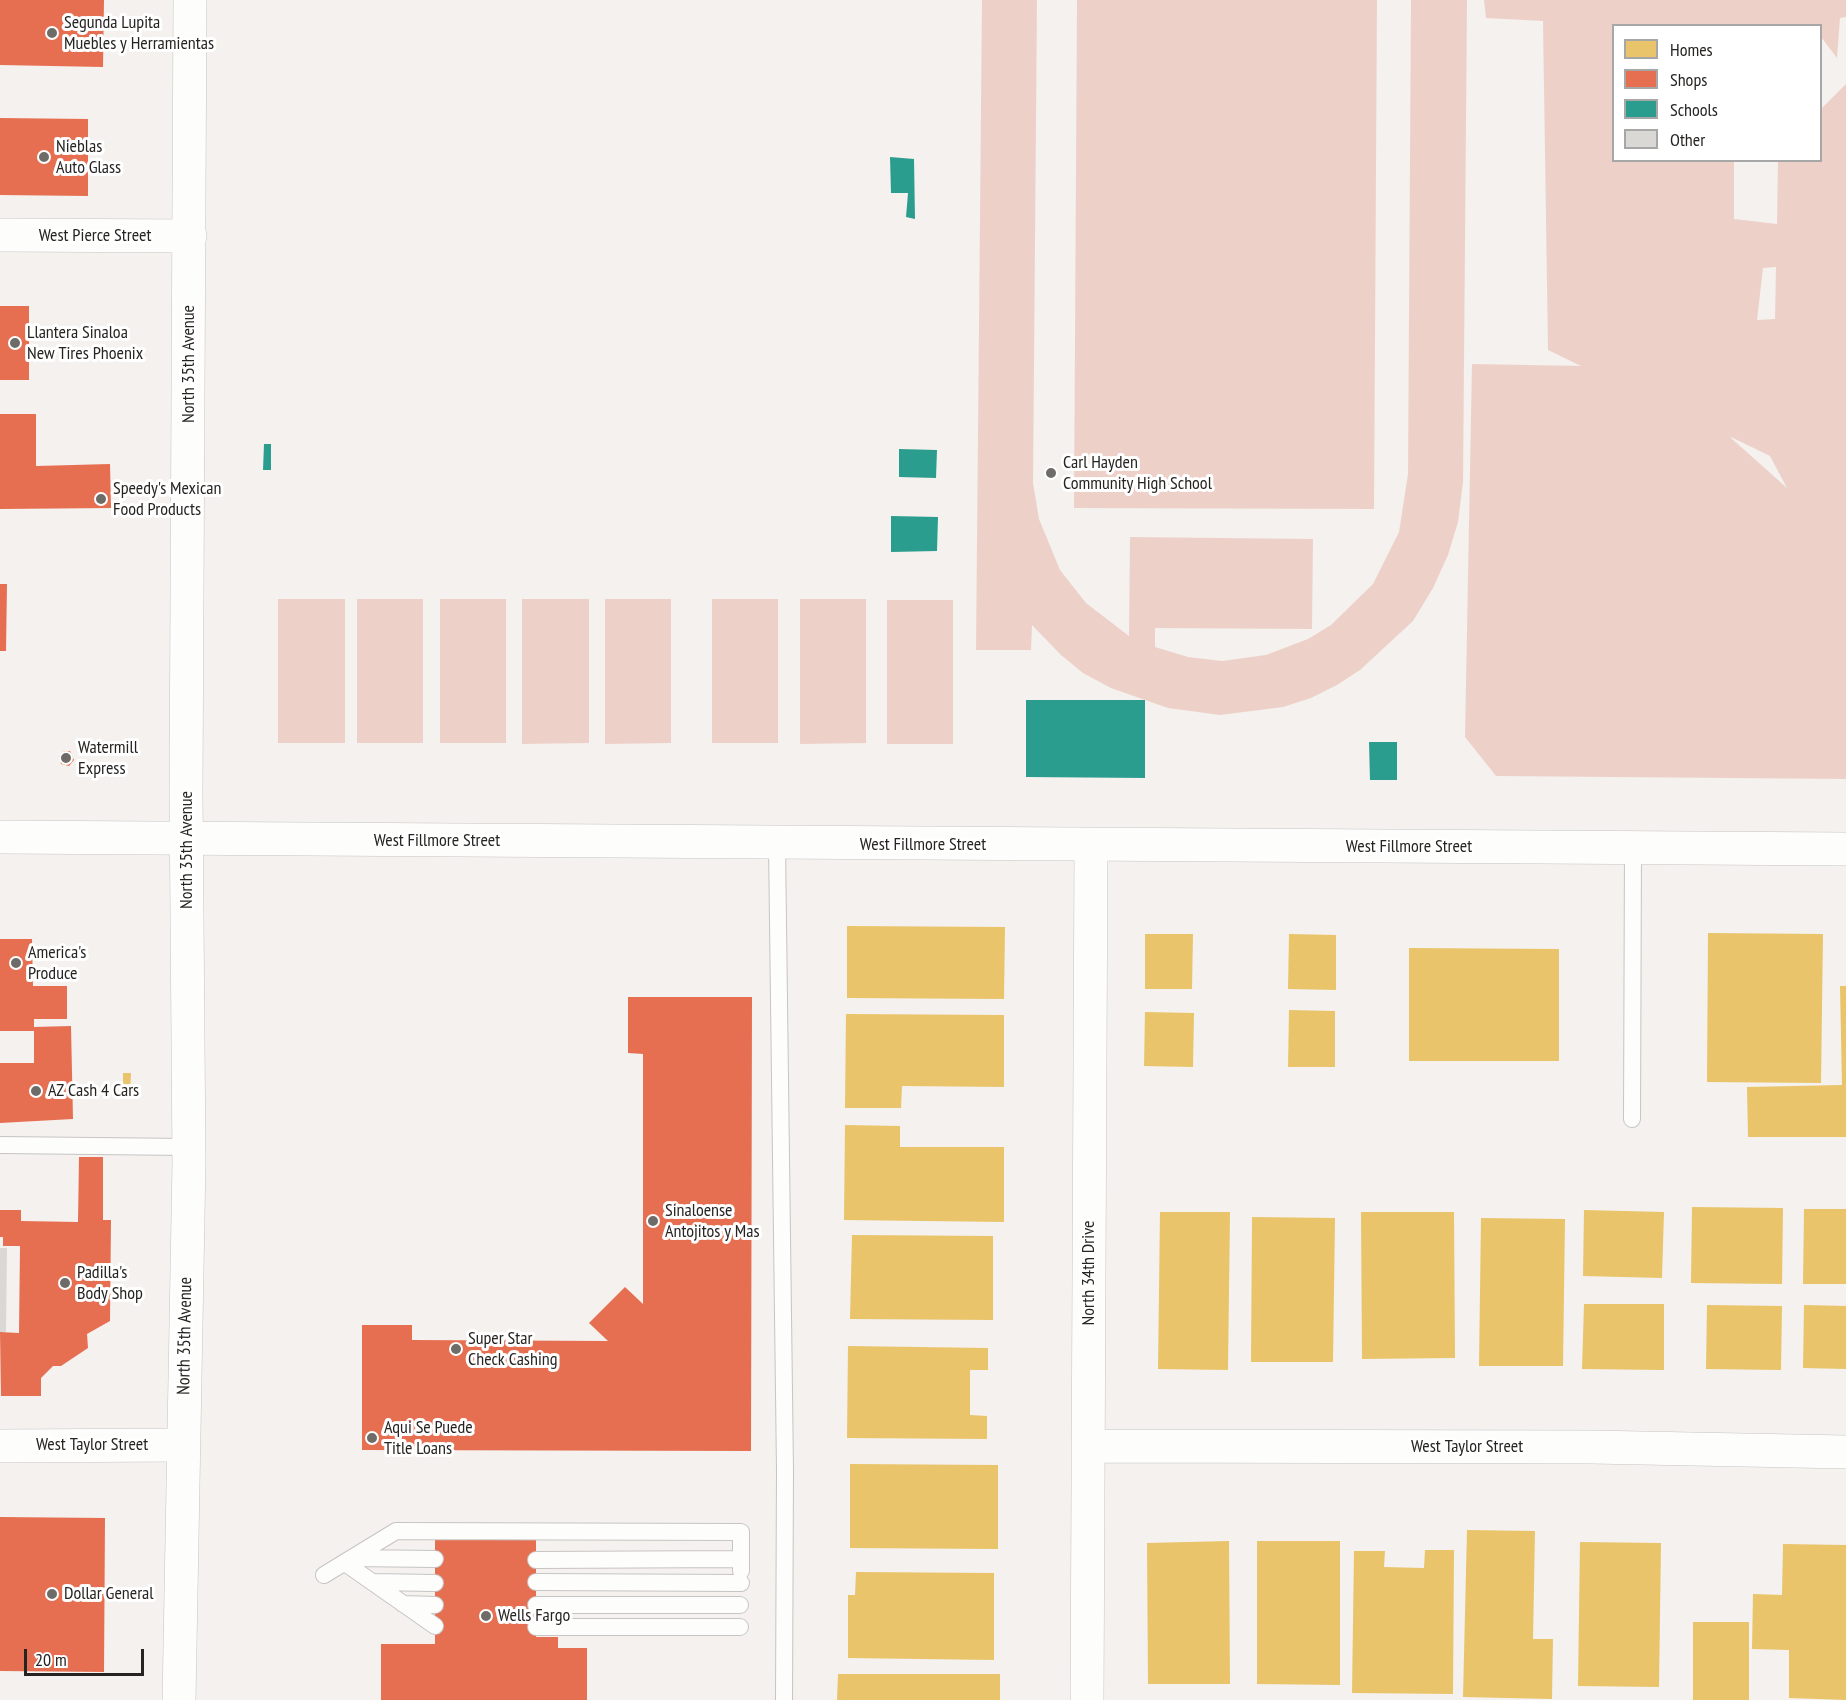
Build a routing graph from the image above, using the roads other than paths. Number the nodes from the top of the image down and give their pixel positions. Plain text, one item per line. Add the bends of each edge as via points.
1 (190, 0) edge
2 (0, 235) edge
3 (190, 236) junction
4 (0, 837) edge
5 (186, 840) junction
6 (777, 844) junction
7 (1091, 846) junction
8 (1633, 848) junction
9 (1846, 849) edge
10 (1632, 1119) dead end
11 (0, 1145) edge
12 (189, 1147) junction
13 (183, 1445) junction
14 (0, 1446) edge
15 (1088, 1446) junction
16 (1846, 1452) edge
17 (435, 1559) dead end
18 (348, 1560) junction
19 (536, 1560) dead end
20 (741, 1571) junction
21 (324, 1575) dead end
22 (372, 1582) junction
23 (536, 1582) dead end
24 (435, 1583) dead end
25 (403, 1604) junction
26 (435, 1605) dead end
27 (536, 1605) dead end
28 (740, 1605) dead end
29 (435, 1626) dead end
30 (536, 1627) dead end
31 (740, 1628) dead end
32 (179, 1700) edge
33 (784, 1700) edge
34 (1087, 1700) edge

1 - 3 street, North 35th Avenue
2 - 3 street, West Pierce Street
3 - 5 street, North 35th Avenue
4 - 5 street, West Fillmore Street
5 - 6 street, West Fillmore Street
5 - 12 street, North 35th Avenue
6 - 7 street, West Fillmore Street
6 - 33 lane
7 - 8 street, West Fillmore Street
7 - 15 street, North 34th Drive
8 - 9 street, West Fillmore Street
8 - 10 lane
11 - 12 lane
12 - 13 street, North 35th Avenue
13 - 14 street, West Taylor Street
13 - 32 street, North 35th Avenue
15 - 16 street, West Taylor Street
15 - 34 street, North 34th Drive
17 - 18 lane
18 - 20 lane via 396,1531 741,1532
18 - 21 lane
18 - 22 lane
19 - 20 lane
20 - 23 lane
22 - 24 lane
22 - 25 lane
25 - 26 lane
25 - 29 lane
27 - 28 lane
30 - 31 lane

